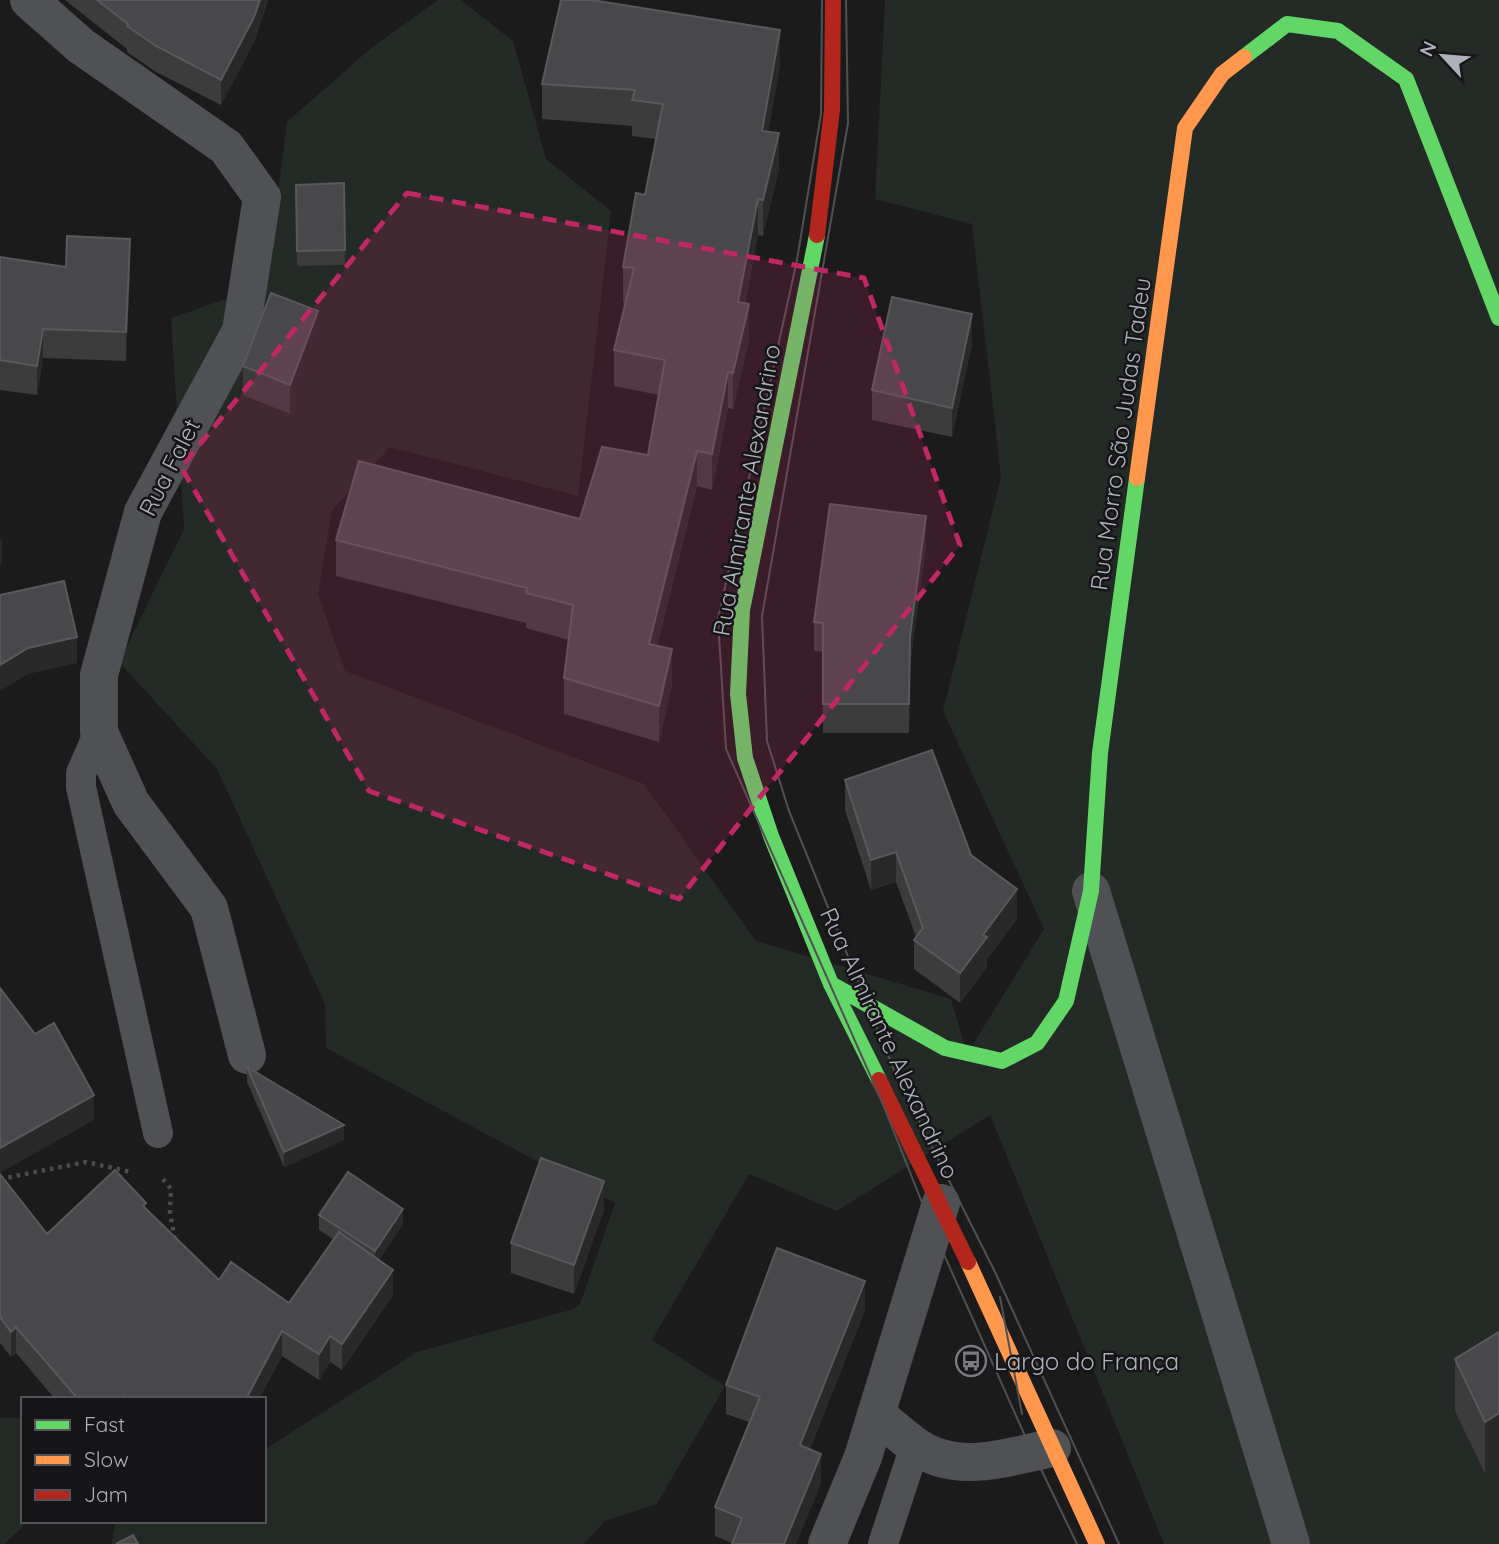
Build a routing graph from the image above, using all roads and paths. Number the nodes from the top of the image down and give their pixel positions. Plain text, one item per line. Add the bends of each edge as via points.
1 (29, 0) edge
2 (832, 0) edge
3 (1499, 318) edge
4 (99, 732) junction
5 (1091, 891) junction
6 (831, 984) junction
7 (247, 1055) dead end
8 (158, 1133) dead end
9 (137, 1173) dead end
10 (150, 1176) dead end
11 (0, 1179) edge
12 (941, 1203) junction
13 (176, 1247) edge
14 (876, 1414) junction
15 (915, 1446) junction
16 (1052, 1448) junction
17 (827, 1544) edge
18 (883, 1544) edge
19 (1097, 1544) edge
20 (1291, 1544) edge

1 - 4 street, Rua Falet via 81,46 226,147 262,197 241,331 143,512 99,676
2 - 6 street, Rua Almirante Alexandrino via 832,110 817,234 742,610 737,694 745,758
3 - 5 street, Rua Morro São Judas Tadeu via 1406,79 1338,31 1287,24 1222,74 1185,128 1100,753
4 - 7 street, Rua Falet via 131,803 209,908
4 - 8 lane via 81,773 81,787
5 - 6 street, Rua Morro São Judas Tadeu via 1066,1001 1037,1043 1002,1061 945,1048
5 - 20 street
6 - 12 street, Rua Almirante Alexandrino
9 - 11 path via 86,1162
10 - 13 path via 163,1179 171,1189
12 - 14 street
12 - 16 street, Rua Almirante Alexandrino
14 - 15 street
14 - 17 street
15 - 16 street via 959,1461 984,1463
15 - 18 lane
16 - 19 street, Rua Almirante Alexandrino

